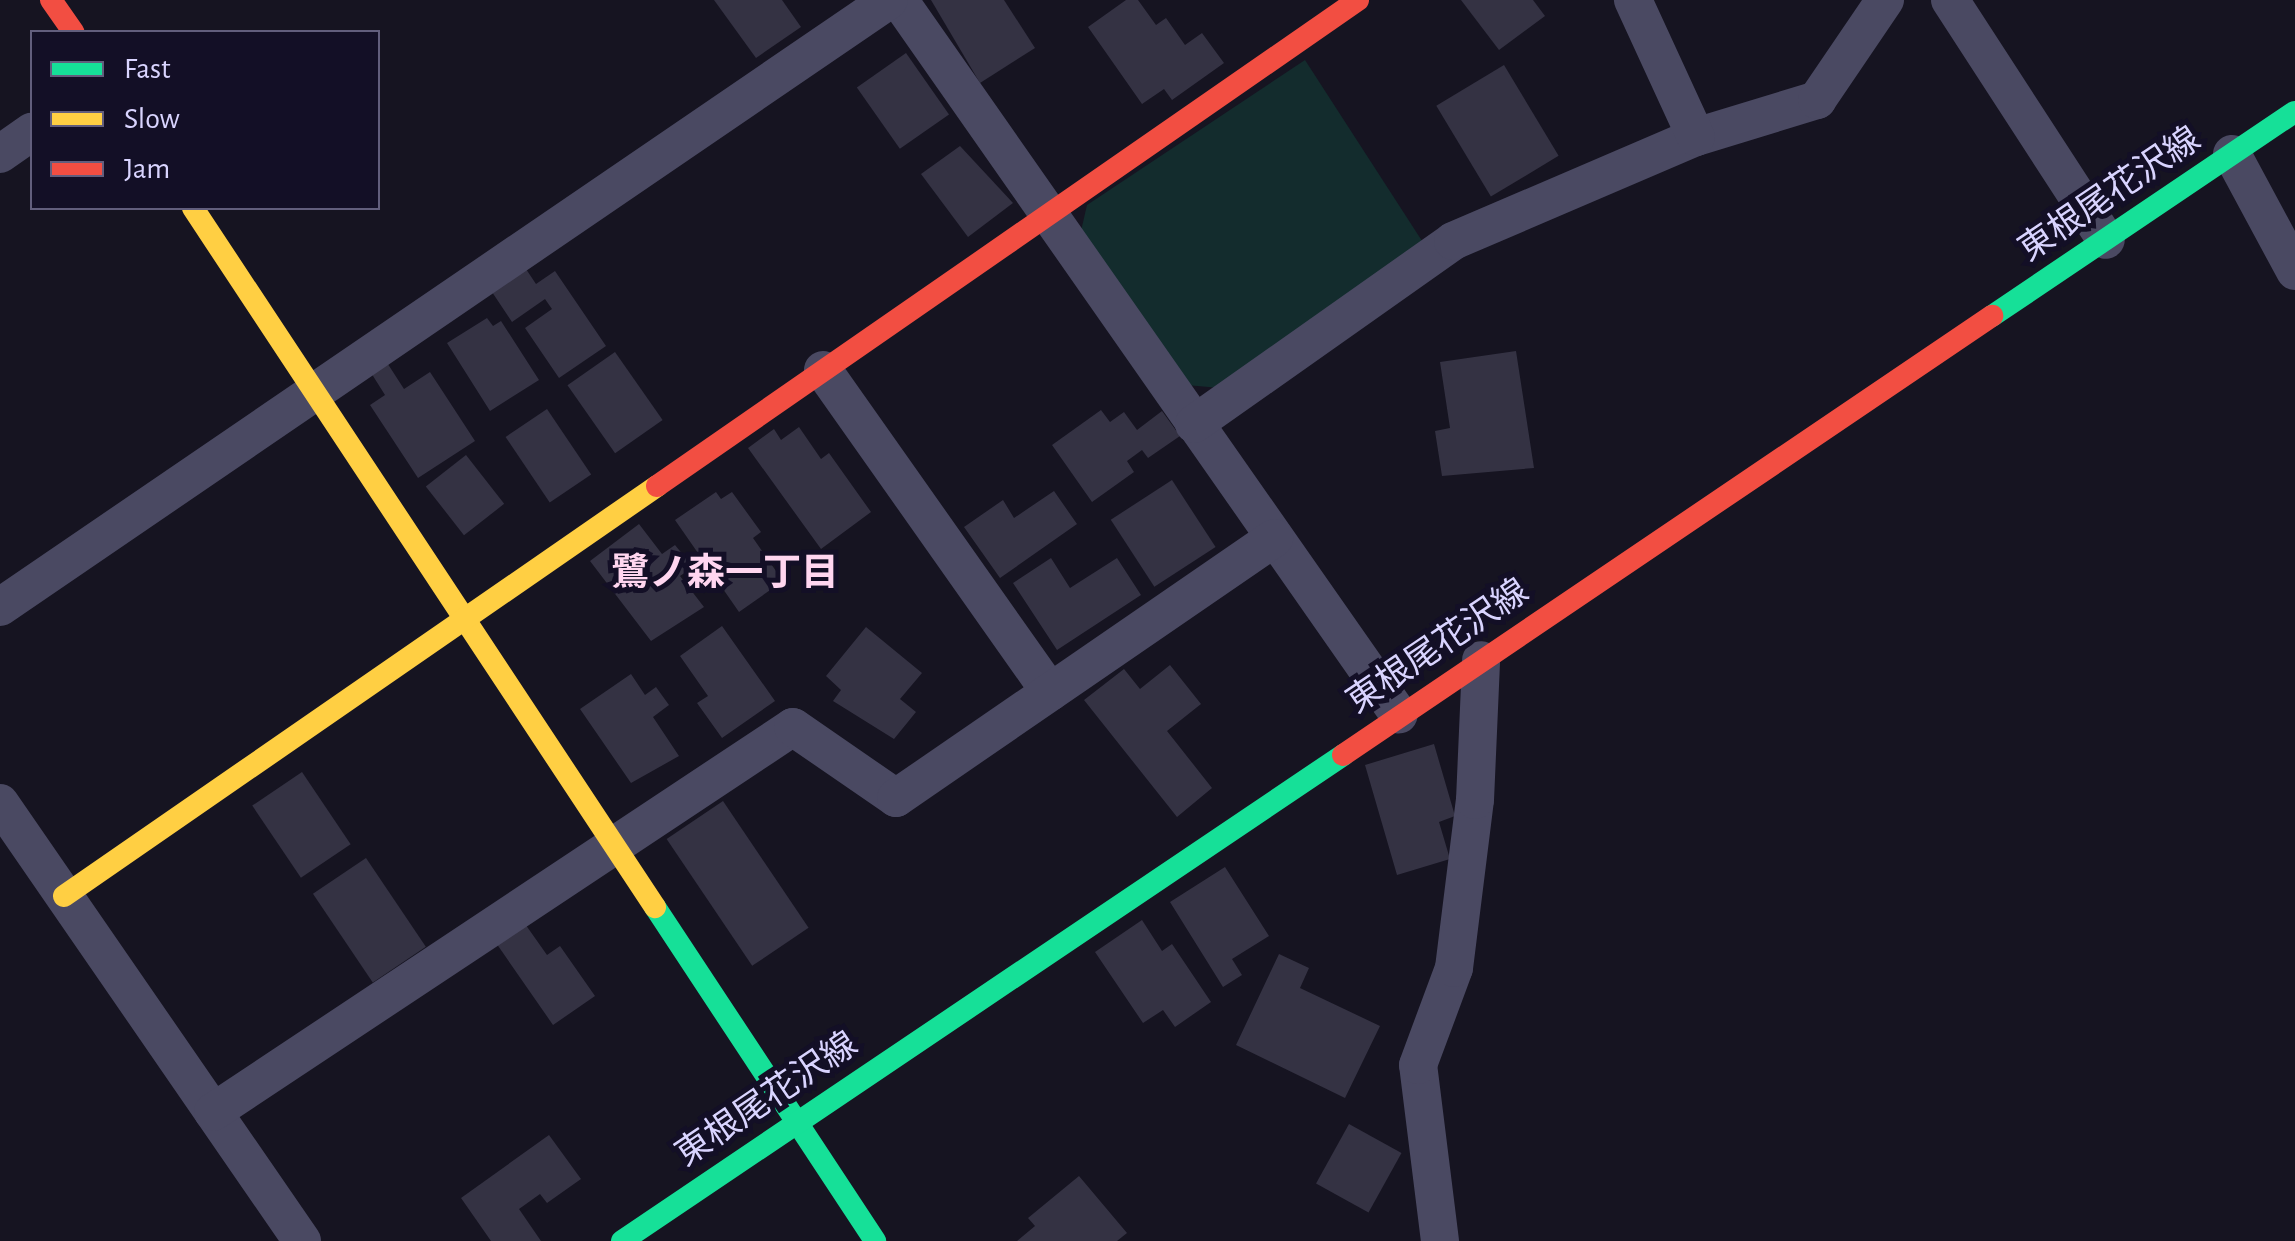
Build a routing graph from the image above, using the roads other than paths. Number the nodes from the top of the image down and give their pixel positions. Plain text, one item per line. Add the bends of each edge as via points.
1 (51, 0) edge
2 (889, 0) edge
3 (900, 0) edge
4 (1358, 0) edge
5 (1632, 0) edge
6 (1885, 0) edge
7 (1950, 0) edge
8 (72, 30) edge
9 (2295, 112) edge
10 (30, 133) edge
11 (1696, 138) junction
12 (0, 154) edge
13 (2232, 154) junction
14 (194, 210) edge
15 (1046, 210) junction
16 (2106, 240) junction
17 (2295, 271) edge
18 (822, 370) junction
19 (310, 390) junction
20 (1194, 424) junction
21 (1274, 538) junction
22 (0, 606) edge
23 (464, 623) junction
24 (1482, 660) junction
25 (1050, 692) junction
26 (1399, 715) junction
27 (0, 804) edge
28 (613, 845) junction
29 (64, 896) junction
30 (213, 1112) junction
31 (796, 1122) junction
32 (302, 1241) edge
33 (622, 1241) edge
34 (875, 1241) edge
35 (1440, 1241) edge

1 - 8 street
2 - 19 street
3 - 15 street
4 - 15 street
5 - 11 street
6 - 11 street via 1817,100
7 - 16 street
9 - 13 street, 東根尾花沢線
10 - 12 street
11 - 20 street via 1453,241
13 - 16 street, 東根尾花沢線
13 - 17 street
14 - 19 street
15 - 18 street
15 - 20 street
16 - 24 street, 東根尾花沢線
18 - 23 street
18 - 25 street
19 - 22 street
19 - 23 street
20 - 21 street
21 - 25 street
21 - 26 street
23 - 28 street
23 - 29 street
24 - 26 street, 東根尾花沢線
24 - 35 street via 1475,800 1454,968 1418,1065
25 - 28 street via 896,798 793,727
26 - 31 street, 東根尾花沢線
27 - 29 street
28 - 30 street
28 - 31 street
29 - 30 street
30 - 32 street
31 - 33 street, 東根尾花沢線
31 - 34 street

